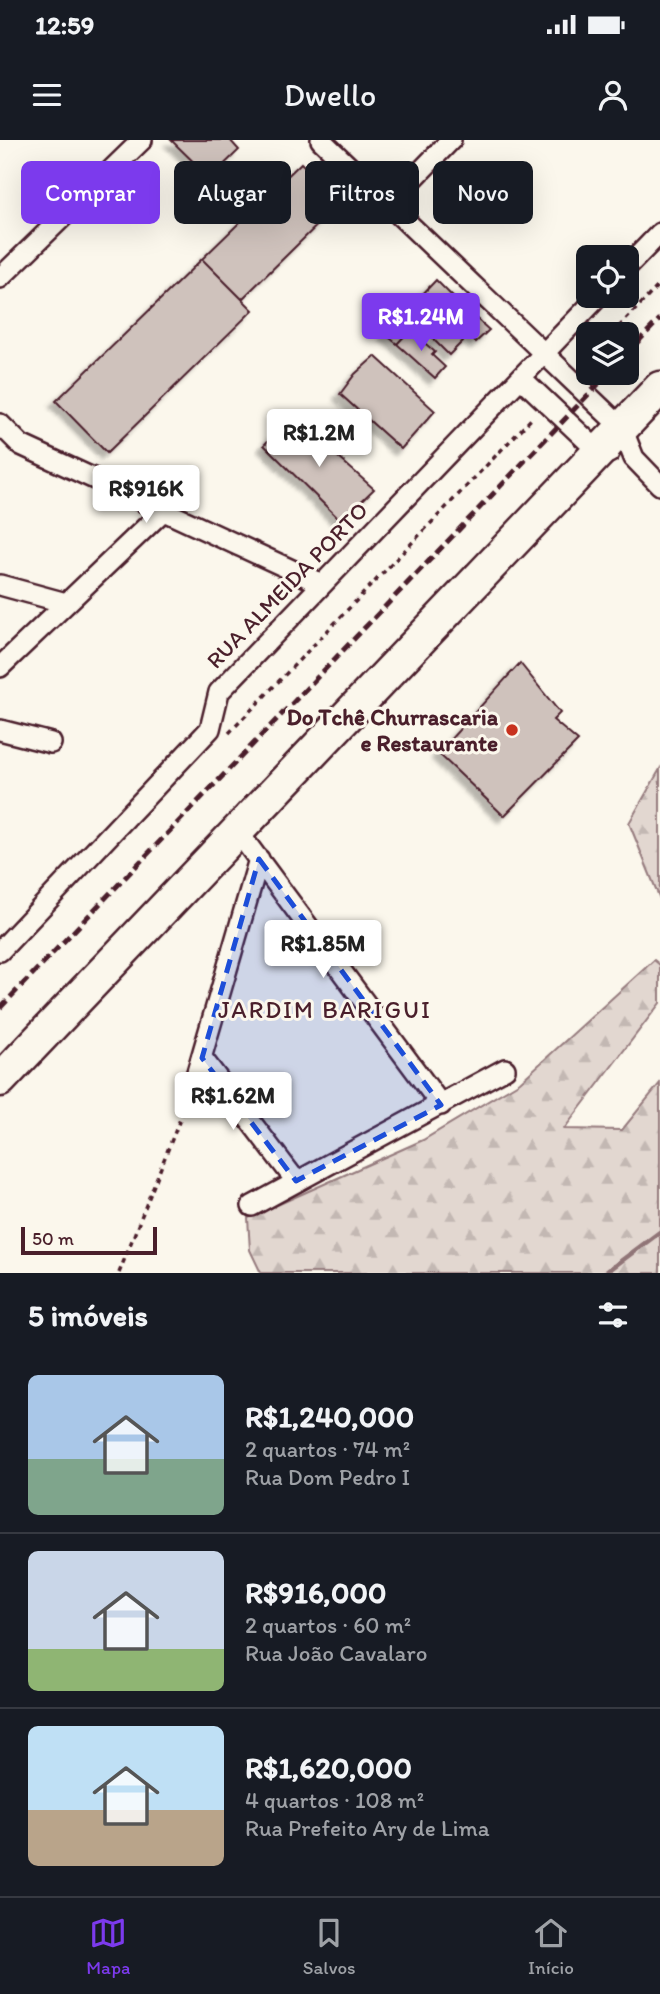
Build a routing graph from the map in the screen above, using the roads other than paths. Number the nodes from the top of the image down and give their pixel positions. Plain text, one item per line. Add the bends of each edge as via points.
1 (142, 140) edge
2 (321, 140) edge
3 (451, 140) edge
4 (343, 161) edge
5 (419, 173) edge
6 (410, 224) edge
7 (660, 233) edge
8 (639, 255) edge
9 (0, 278) edge
10 (587, 308) edge
11 (543, 354) junction
12 (521, 378) junction
13 (660, 388) edge
14 (0, 424) edge
15 (622, 428) junction
16 (598, 451) junction
17 (634, 458) junction
18 (660, 485) edge
19 (163, 511) junction
20 (322, 584) junction
21 (0, 585) edge
22 (66, 603) junction
23 (0, 667) edge
24 (0, 730) edge
25 (51, 743) dead end
26 (238, 832) junction
27 (259, 859) junction
28 (0, 951) edge
29 (202, 1058) junction
30 (505, 1069) dead end
31 (195, 1079) road end
32 (0, 1080) edge
33 (441, 1105) junction
34 (296, 1181) junction
35 (252, 1206) dead end

1 - 9 street
2 - 4 street
3 - 5 street
6 - 11 street
7 - 8 street
10 - 11 street, RUA ALMEIDA PORTO
11 - 12 street, RUA ALMEIDA PORTO
11 - 15 street
12 - 16 street
12 - 20 street, RUA ALMEIDA PORTO
13 - 15 main road
14 - 19 street via 21,445
15 - 16 main road
15 - 17 street
16 - 17 street
16 - 26 main road
17 - 18 street
19 - 20 street
19 - 22 street
20 - 28 street, RUA ALMEIDA PORTO via 219,692 210,729
21 - 22 street
22 - 23 street
24 - 25 street
26 - 27 street
26 - 32 main road
27 - 29 street
27 - 33 street
29 - 31 street
29 - 34 street
30 - 33 street
33 - 34 street
34 - 35 street

